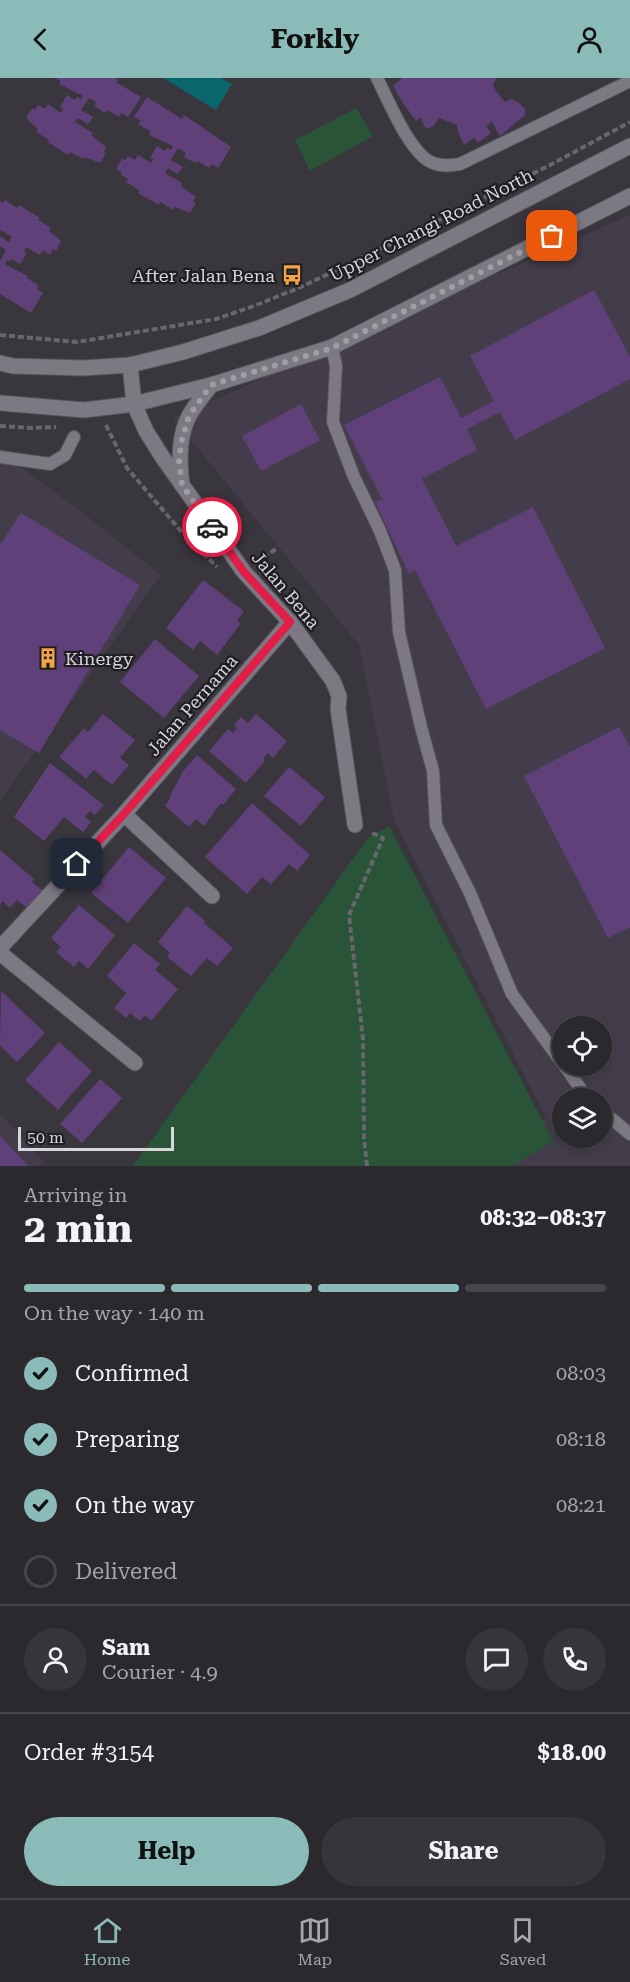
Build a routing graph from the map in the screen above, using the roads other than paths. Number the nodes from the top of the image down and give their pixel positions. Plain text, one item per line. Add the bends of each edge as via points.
1 (377, 78) edge
2 (630, 81) edge
3 (630, 146) edge
4 (630, 196) edge
5 (332, 348) junction
6 (0, 363) edge
7 (130, 365) junction
8 (211, 385) junction
9 (0, 403) edge
10 (134, 404) junction
11 (74, 437) dead end
12 (0, 457) edge
13 (182, 485) junction
14 (290, 622) junction
15 (124, 814) junction
16 (355, 825) road end
17 (212, 896) dead end
18 (0, 948) edge
19 (0, 953) edge
20 (552, 1049) edge
21 (135, 1063) dead end
22 (612, 1119) edge
23 (630, 1134) edge

1 - 2 lane via 410,142 430,163 444,166 460,164
3 - 7 street, Upper Changi Road North via 350,290 259,328
4 - 5 street
5 - 8 street
5 - 20 lane via 336,366 333,422 395,570 399,632 433,771 436,825 470,893 512,994
6 - 7 street, Upper Changi Road North via 83,368
7 - 10 street, Jalan Bena
8 - 10 street
8 - 13 street via 186,423 179,462
9 - 10 street via 84,410
10 - 13 street, Jalan Bena via 146,431
11 - 12 lane via 65,455 50,464
13 - 14 street, Jalan Bena via 244,572
14 - 15 street, Jalan Pernama
14 - 16 street, Jalan Bena via 333,681 339,696
15 - 17 street
15 - 18 street, Jalan Pernama
19 - 21 street
22 - 23 lane

